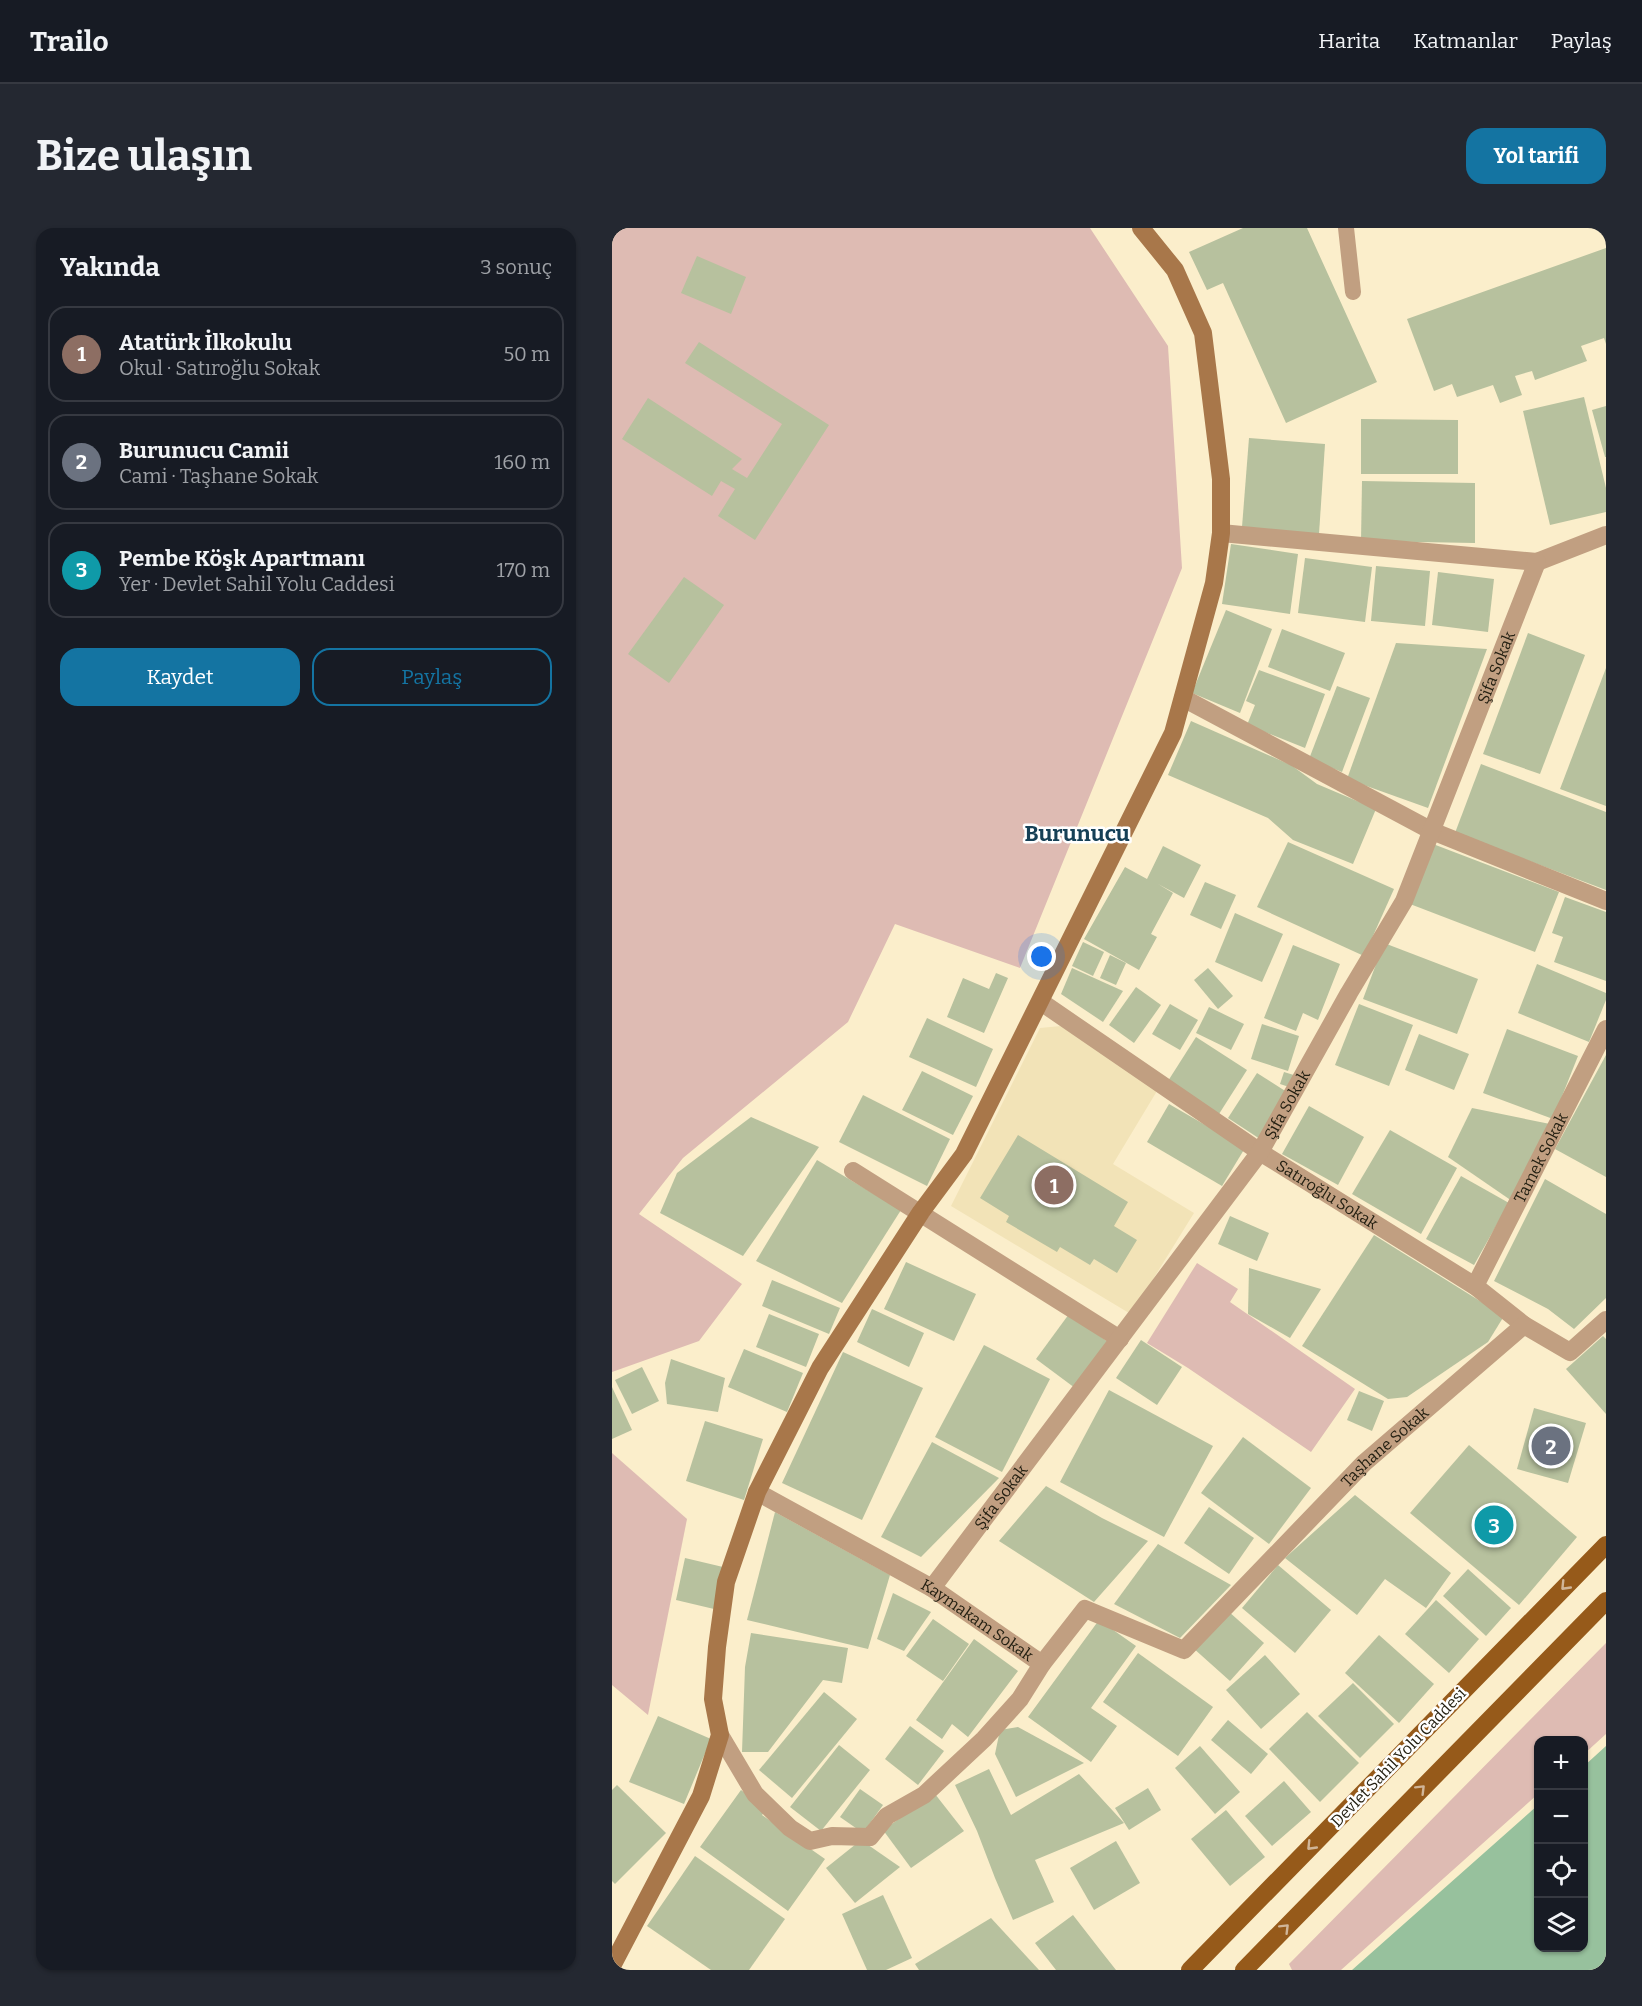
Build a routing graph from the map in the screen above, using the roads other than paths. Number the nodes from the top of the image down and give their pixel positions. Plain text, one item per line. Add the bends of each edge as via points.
1 (1141, 228) edge
2 (1346, 228) edge
3 (1353, 292) dead end
4 (1221, 533) junction
5 (1606, 535) edge
6 (1536, 562) junction
7 (1182, 698) junction
8 (1432, 831) junction
9 (1606, 901) edge
10 (1041, 1002) junction
11 (1606, 1029) edge
12 (1260, 1152) junction
13 (853, 1171) dead end
14 (921, 1212) junction
15 (1475, 1286) junction
16 (1606, 1320) edge
17 (1524, 1325) junction
18 (1120, 1339) junction
19 (757, 1492) junction
20 (1606, 1545) edge
21 (932, 1588) junction
22 (1606, 1601) edge
23 (1184, 1650) joint
24 (1042, 1664) junction
25 (720, 1735) junction
26 (612, 1966) edge
27 (1190, 1970) edge
28 (1244, 1970) edge

1 - 4 street via 1175,270 1203,333 1221,479
2 - 3 lane
4 - 6 street
4 - 7 street via 1214,583
5 - 6 street
6 - 8 street, Şifa Sokak
7 - 8 street
7 - 10 street via 1173,733
8 - 9 street
8 - 12 street, Şifa Sokak via 1404,901
10 - 12 street, Satıroğlu Sokak
10 - 14 street via 964,1154
11 - 15 street, Tamek Sokak
12 - 15 street, Satıroğlu Sokak
12 - 18 street, Şifa Sokak
13 - 14 street
14 - 18 street
14 - 19 street via 820,1368
15 - 17 street, Satıroğlu Sokak
16 - 17 street via 1570,1352
17 - 23 street, Taşhane Sokak via 1364,1463
18 - 21 street, Şifa Sokak
19 - 21 street, Kaymakam Sokak
19 - 25 street via 726,1582 713,1700
20 -> 27 main road, Devlet Sahil Yolu Caddesi
21 - 24 street, Kaymakam Sokak
28 -> 22 main road
23 - 24 street, Kaymakam Sokak via 1085,1609
24 - 25 street via 1020,1699 984,1739 924,1795 886,1816 870,1836 832,1836 810,1841 790,1828 755,1794
25 - 26 street via 701,1796

